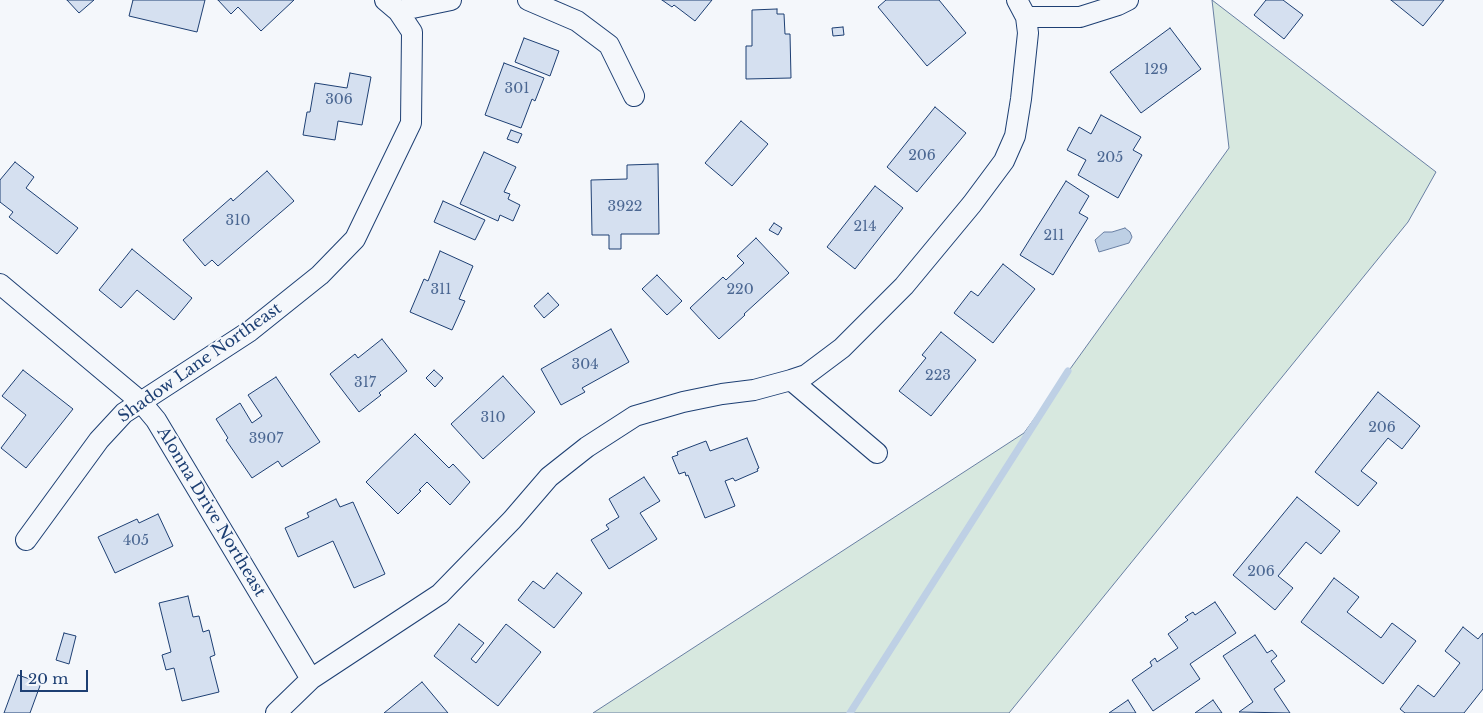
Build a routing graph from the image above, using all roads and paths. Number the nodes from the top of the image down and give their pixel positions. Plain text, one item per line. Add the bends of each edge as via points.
1 (451, 0) edge
2 (528, 0) edge
3 (1128, 0) edge
4 (392, 6) edge
5 (1022, 8) edge
6 (634, 96) dead end
7 (0, 284) edge
8 (791, 380) junction
9 (141, 402) junction
10 (877, 453) dead end
11 (26, 540) dead end
12 (311, 679) junction
13 (276, 713) edge

1 - 4 street
2 - 6 street via 577,21 610,45
3 - 5 street via 1080,17
4 - 9 street, Shadow Lane Northeast via 412,32 411,123 355,239 320,276 250,332
5 - 8 street via 1028,33 1021,99 1014,136 1004,161 904,286 842,348 806,375
7 - 9 street, Alonna Drive Northeast
8 - 10 street
8 - 12 street via 683,402 635,416 549,477 440,594
9 - 11 street, Shadow Lane Northeast via 124,413 100,440
9 - 12 street, Alonna Drive Northeast via 156,420
12 - 13 street

